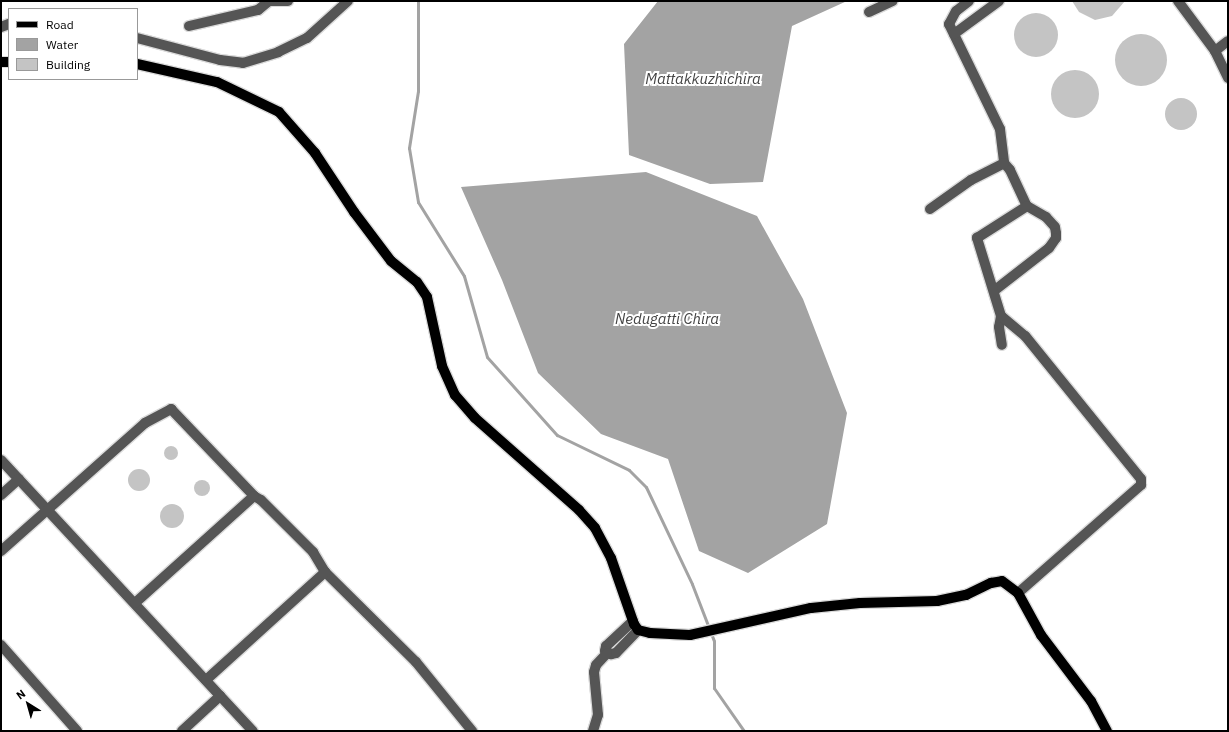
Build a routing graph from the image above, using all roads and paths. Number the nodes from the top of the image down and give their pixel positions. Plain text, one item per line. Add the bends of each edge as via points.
1 (269, 1) edge
2 (288, 1) edge
3 (348, 1) edge
4 (893, 1) edge
5 (969, 1) edge
6 (999, 1) edge
7 (1178, 1) edge
8 (869, 12) dead end
9 (189, 26) dead end
10 (954, 34) junction
11 (138, 38) edge
12 (1228, 40) edge
13 (1215, 52) junction
14 (138, 64) edge
15 (1228, 78) edge
16 (1004, 163) junction
17 (1027, 206) junction
18 (930, 209) dead end
19 (995, 290) junction
20 (1001, 316) junction
21 (1002, 345) dead end
22 (1, 460) edge
23 (19, 479) junction
24 (1, 495) edge
25 (254, 496) junction
26 (47, 508) junction
27 (1, 551) edge
28 (326, 572) junction
29 (1018, 593) junction
30 (135, 603) junction
31 (636, 625) junction
32 (1, 645) edge
33 (206, 680) junction
34 (220, 696) junction
35 (77, 731) edge
36 (182, 731) edge
37 (252, 731) edge
38 (472, 731) edge
39 (594, 731) edge
40 (1107, 731) edge

1 - 2 lane
1 - 9 lane via 258,10
3 - 11 lane via 307,38 278,52 243,63 220,60
4 - 8 lane
5 - 10 lane via 956,11 949,24
6 - 10 lane
7 - 13 lane
10 - 16 lane via 1000,129
12 - 13 lane
13 - 15 lane
14 - 31 main road via 217,82 279,112 315,153 354,212 391,261 417,282 428,297 442,366 455,395 475,418 579,510 595,528 611,558
16 - 17 lane
16 - 18 lane via 971,180
17 - 19 lane via 977,238
17 - 19 lane via 1051,222 1055,227 1056,238 1049,248
19 - 20 lane
20 - 21 lane via 999,327
20 - 29 lane via 1025,336 1141,479 1141,486
22 - 23 lane
23 - 24 lane
23 - 26 lane
25 - 26 lane via 171,409 145,423
25 - 28 lane via 313,552
25 - 30 lane
26 - 27 lane
26 - 30 lane
28 - 33 lane
28 - 38 lane via 416,662
29 - 31 main road via 1007,583 998,582 937,601 860,603 811,608 690,635 644,633
29 - 40 main road via 1041,635 1091,701
30 - 33 lane
31 - 39 lane via 606,646 607,653 596,665 594,672 598,715
32 - 35 lane
33 - 34 lane
34 - 36 lane
34 - 37 lane

